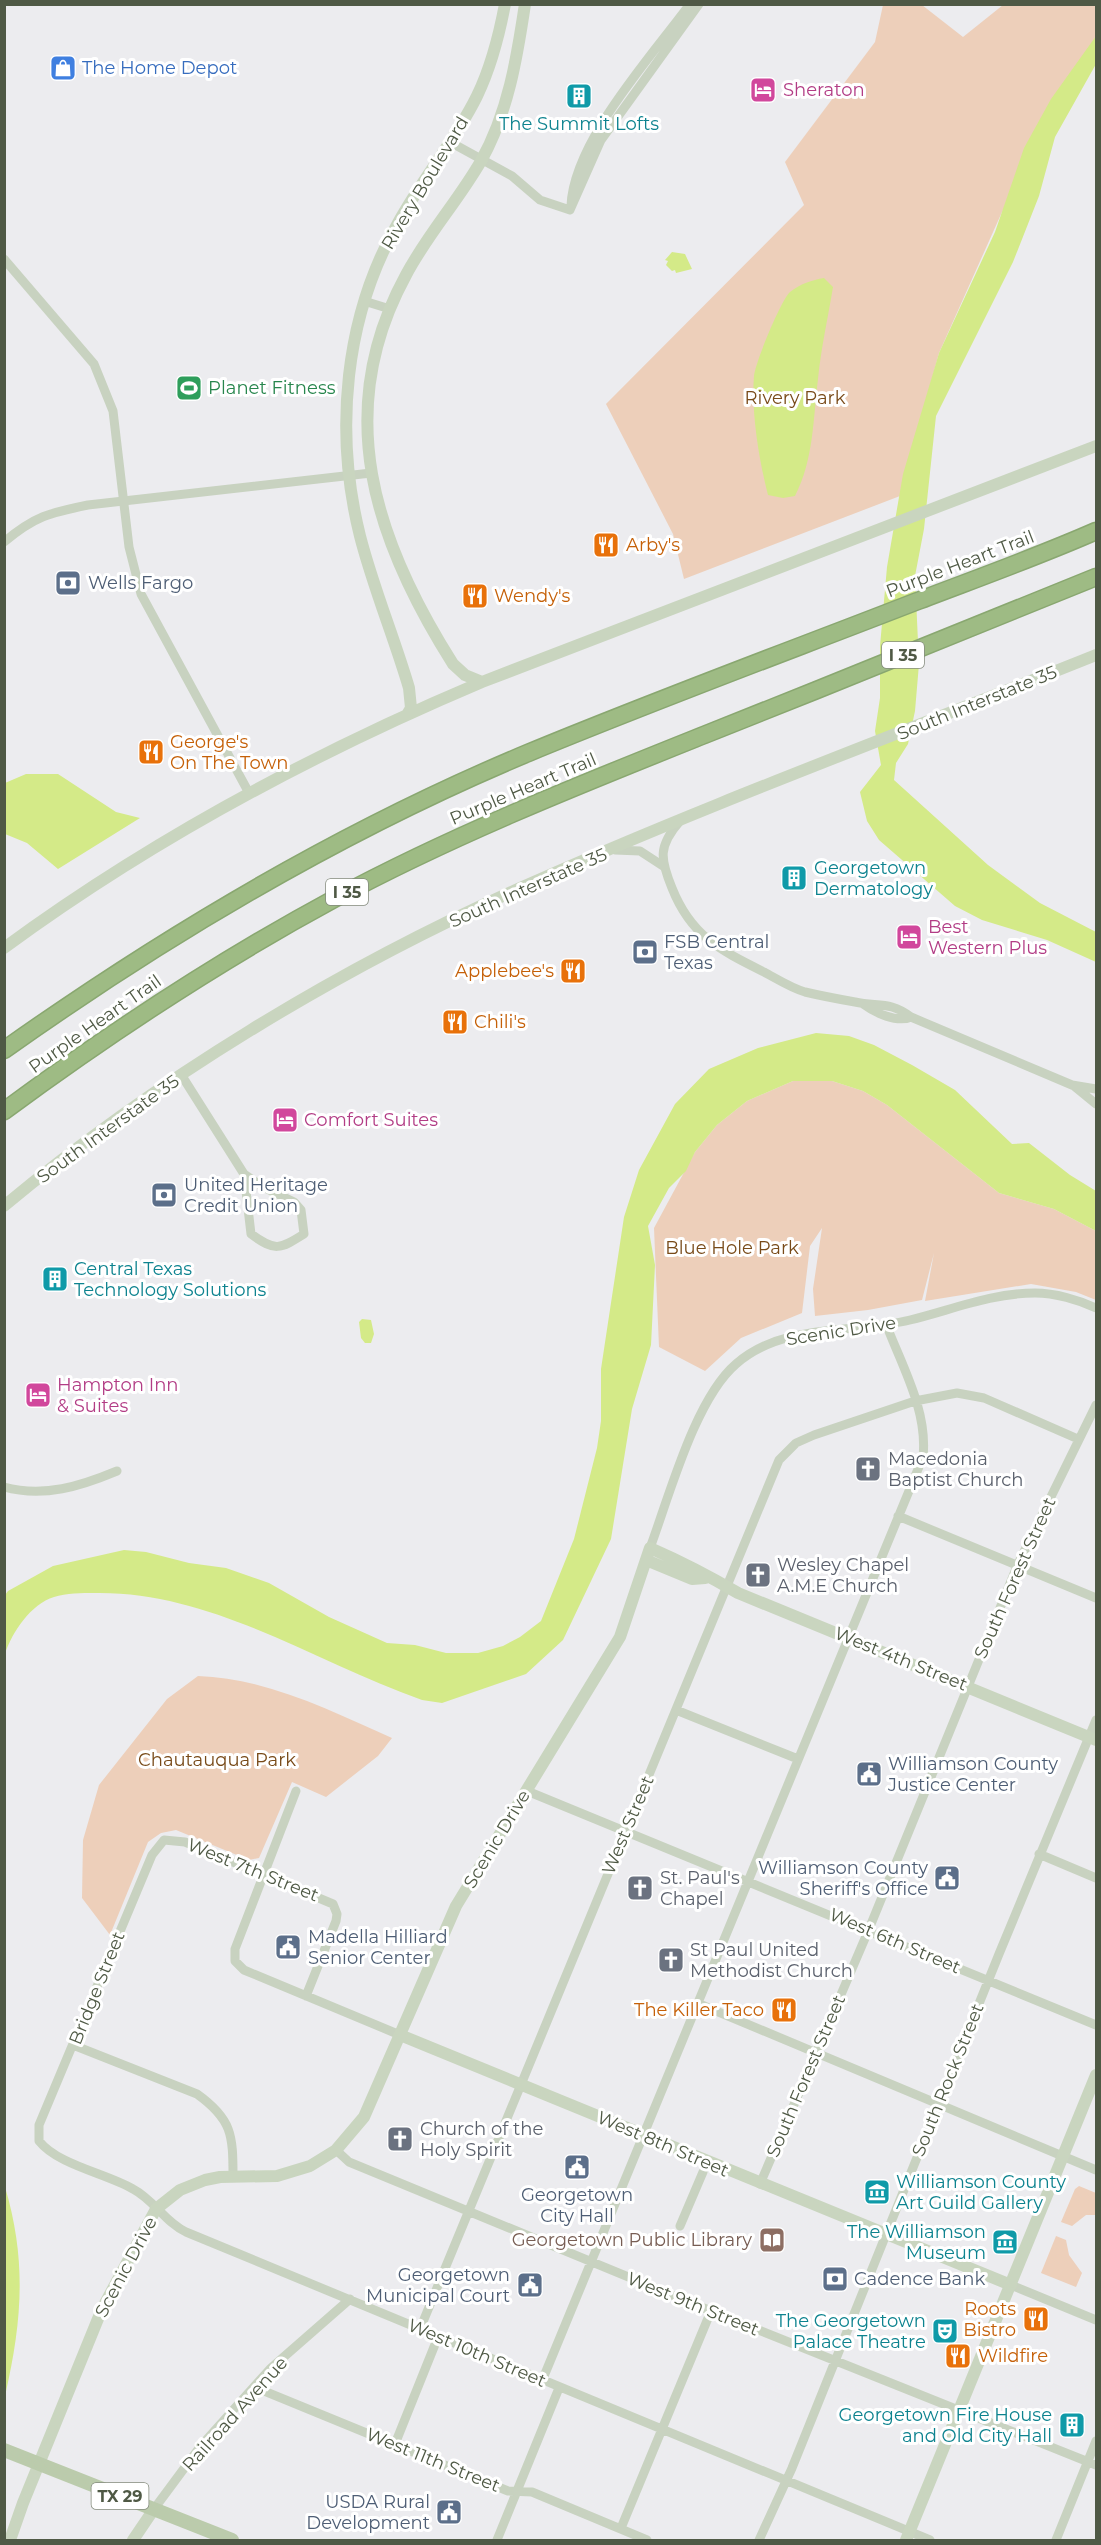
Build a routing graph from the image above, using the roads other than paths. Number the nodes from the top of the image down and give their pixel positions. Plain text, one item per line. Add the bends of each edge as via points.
1 (505, 4) edge
2 (525, 4) edge
3 (690, 4) edge
4 (699, 4) edge
5 (450, 142) junction
6 (482, 160) junction
7 (570, 210) junction
8 (4, 259) edge
9 (364, 301) junction
10 (390, 309) junction
11 (1096, 446) edge
12 (371, 473) junction
13 (349, 476) junction
14 (124, 502) junction
15 (1096, 531) edge
16 (4, 542) edge
17 (1092, 579) edge
18 (1096, 655) edge
19 (482, 682) junction
20 (408, 713) junction
21 (249, 793) junction
22 (680, 821) junction
23 (613, 850) junction
24 (663, 866) junction
25 (4, 948) edge
26 (4, 1050) edge
27 (182, 1076) junction
28 (1072, 1085) junction
29 (1096, 1089) edge
30 (1096, 1104) edge
31 (4, 1111) edge
32 (244, 1174) junction
33 (4, 1206) edge
34 (1096, 1308) edge
35 (886, 1324) junction
36 (915, 1401) junction
37 (1096, 1405) edge
38 (1078, 1439) junction
39 (117, 1471) dead end
40 (4, 1487) edge
41 (898, 1516) junction
42 (648, 1554) junction
43 (1018, 1564) junction
44 (728, 1587) junction
45 (1096, 1598) edge
46 (848, 1638) junction
47 (968, 1686) junction
48 (676, 1710) junction
49 (1096, 1720) edge
50 (1093, 1738) edge
51 (798, 1759) junction
52 (296, 1791) dead end
53 (527, 1791) junction
54 (626, 1831) junction
55 (164, 1840) joint
56 (1040, 1854) junction
57 (262, 1872) junction
58 (1096, 1878) edge
59 (748, 1880) junction
60 (869, 1929) junction
61 (988, 1980) junction
62 (306, 1996) junction
63 (697, 2003) junction
64 (1096, 2025) edge
65 (400, 2035) junction
66 (73, 2045) junction
67 (816, 2052) junction
68 (1096, 2075) edge
69 (521, 2085) junction
70 (938, 2105) junction
71 (643, 2135) junction
72 (39, 2141) joint
73 (336, 2150) junction
74 (1063, 2157) junction
75 (1096, 2170) edge
76 (703, 2172) dead end
77 (233, 2176) junction
78 (760, 2184) junction
79 (156, 2208) junction
80 (469, 2212) junction
81 (680, 2226) dead end
82 (886, 2235) junction
83 (590, 2262) junction
84 (1011, 2285) junction
85 (350, 2299) junction
86 (711, 2311) junction
87 (1096, 2320) edge
88 (420, 2330) junction
89 (438, 2337) junction
90 (834, 2360) junction
91 (542, 2380) junction
92 (254, 2387) junction
93 (559, 2388) junction
94 (959, 2411) junction
95 (663, 2430) junction
96 (1096, 2441) edge
97 (394, 2444) junction
98 (7, 2451) edge
99 (1092, 2463) edge
100 (39, 2464) junction
101 (785, 2479) junction
102 (517, 2492) junction
103 (154, 2509) junction
104 (621, 2528) junction
105 (908, 2536) edge
106 (10, 2541) edge
107 (133, 2541) edge
108 (232, 2541) edge
109 (497, 2541) edge
110 (646, 2541) edge
111 (759, 2541) edge
112 (930, 2541) edge
113 (1056, 2541) edge

1 - 5 street, Rivery Boulevard via 478,94
2 - 6 street, Rivery Boulevard via 506,102
3 - 7 street via 594,135 576,172
4 - 7 street via 601,140
5 - 6 street
5 - 9 street, Rivery Boulevard via 391,234
6 - 7 street via 512,176 540,200
6 - 10 street, Rivery Boulevard via 412,263
8 - 14 street via 102,378 116,427
9 - 10 street
9 - 13 street, Rivery Boulevard via 348,374
10 - 12 street, Rivery Boulevard via 376,353 369,394
11 - 19 street
12 - 13 street
12 - 19 street, Rivery Boulevard via 389,543 428,620 453,664 465,675
13 - 14 street
13 - 20 street, Rivery Boulevard via 360,537 410,690
14 - 16 street via 88,505 42,516
14 - 21 street via 129,547 141,594
15 - 26 highway, Purple Heart Trail / I 35 via 704,683 426,798 279,873 99,982
17 - 31 highway, Purple Heart Trail / I 35 via 480,827 334,899 177,991
18 - 22 street, South Interstate 35
19 - 20 street
20 - 21 street
21 - 25 street via 133,861
22 - 23 street, South Interstate 35
22 - 24 street via 667,839
23 - 24 street via 640,851
23 - 27 street, South Interstate 35 via 517,889 350,973
24 - 28 street via 690,923 724,952 803,992 894,1006 911,1017
27 - 32 street
27 - 33 street, South Interstate 35
28 - 29 street
28 - 30 street
32 - 32 street via 251,1234 280,1248 304,1234 301,1210 294,1202
34 - 35 street, Scenic Drive via 1046,1294 1023,1294
35 - 36 street
35 - 42 street, Scenic Drive via 787,1338 768,1344 735,1364 712,1392 704,1409
36 - 38 street, West Street via 942,1394 984,1398
36 - 41 street via 924,1432 923,1457
36 - 44 street, West Street via 814,1436 787,1450 772,1473
37 - 38 street
38 - 43 street, South Forest Street
39 - 40 street via 65,1490 36,1492
41 - 43 street
41 - 46 street
42 - 44 street, West 4th Street via 692,1579 705,1578
42 - 53 street, Scenic Drive via 620,1637
43 - 45 street
43 - 47 street, South Forest Street
44 - 46 street, West 4th Street
44 - 48 street, West Street
46 - 47 street, West 4th Street
46 - 51 street
47 - 50 street, West 4th Street
47 - 60 street, South Forest Street
48 - 51 street
48 - 54 street, West Street
49 - 50 street, South Rock Street
50 - 56 street, South Rock Street
51 - 59 street
52 - 57 street
53 - 54 street, West 6th Street
53 - 65 street, Scenic Drive via 456,1906
54 - 59 street, West 6th Street
54 - 69 street, West Street
55 - 57 street, West 7th Street via 185,1842
55 - 66 street, Bridge Street via 152,1855
56 - 58 street
56 - 61 street, South Rock Street
57 - 62 street, West 8th Street via 235,1948 235,1961 244,1970
57 - 62 street, West 7th Street via 328,1900 337,1909 336,1921
59 - 60 street, West 6th Street
59 - 63 street
60 - 61 street, West 6th Street
60 - 67 street, South Forest Street
61 - 64 street, West 6th Street
61 - 70 street, South Rock Street
62 - 65 street, West 8th Street
63 - 67 street
63 - 71 street
65 - 69 street, West 8th Street
65 - 73 street, Scenic Drive via 364,2117
66 - 72 street, Bridge Street via 39,2125
66 - 77 street via 197,2094 212,2105 233,2140
67 - 70 street
67 - 78 street, South Forest Street
68 - 74 street
69 - 71 street, West 8th Street
69 - 80 street, West Street
70 - 74 street
70 - 82 street, South Rock Street
71 - 78 street, West 8th Street
71 - 83 street
72 - 79 street, West 10th Street via 51,2153 134,2189
73 - 77 street, Scenic Drive via 293,2172
73 - 80 street, West 9th Street via 349,2162
74 - 75 street
74 - 84 street
76 - 81 street
77 - 79 street, Scenic Drive via 191,2185
78 - 82 street, West 8th Street
79 - 85 street, West 10th Street via 175,2227
79 - 100 street, Scenic Drive via 102,2309
80 - 83 street, West 9th Street
80 - 88 street, West Street
82 - 84 street, West 8th Street
82 - 90 street, South Rock Street
83 - 86 street, West 9th Street
83 - 91 street
84 - 87 street, West 8th Street
84 - 94 street
85 - 88 street, West 10th Street
85 - 92 street, Railroad Avenue
86 - 90 street, West 9th Street
86 - 95 street
88 - 89 street, West 10th Street
89 - 91 street, West 10th Street
89 - 97 street
90 - 94 street, West 9th Street
90 - 101 street, South Rock Street
91 - 93 street, West 10th Street
92 - 97 street, West 11th Street
92 - 103 street, Railroad Avenue via 200,2447
93 - 95 street, West 10th Street
93 - 102 street
94 - 99 street, West 9th Street
94 - 105 street
95 - 101 street, West 10th Street
95 - 104 street
96 - 99 street
97 - 102 street, West 11th Street
98 - 100 main road, TX 29
99 - 113 street
100 - 103 main road, TX 29
100 - 106 street, Scenic Drive
101 - 105 street, West 10th Street
101 - 111 street, South Rock Street
102 - 104 street, West 11th Street via 532,2492
102 - 109 street
103 - 107 street, Railroad Avenue
103 - 108 main road, TX 29
104 - 110 street, West 11th Street
105 - 112 street, West 10th Street

